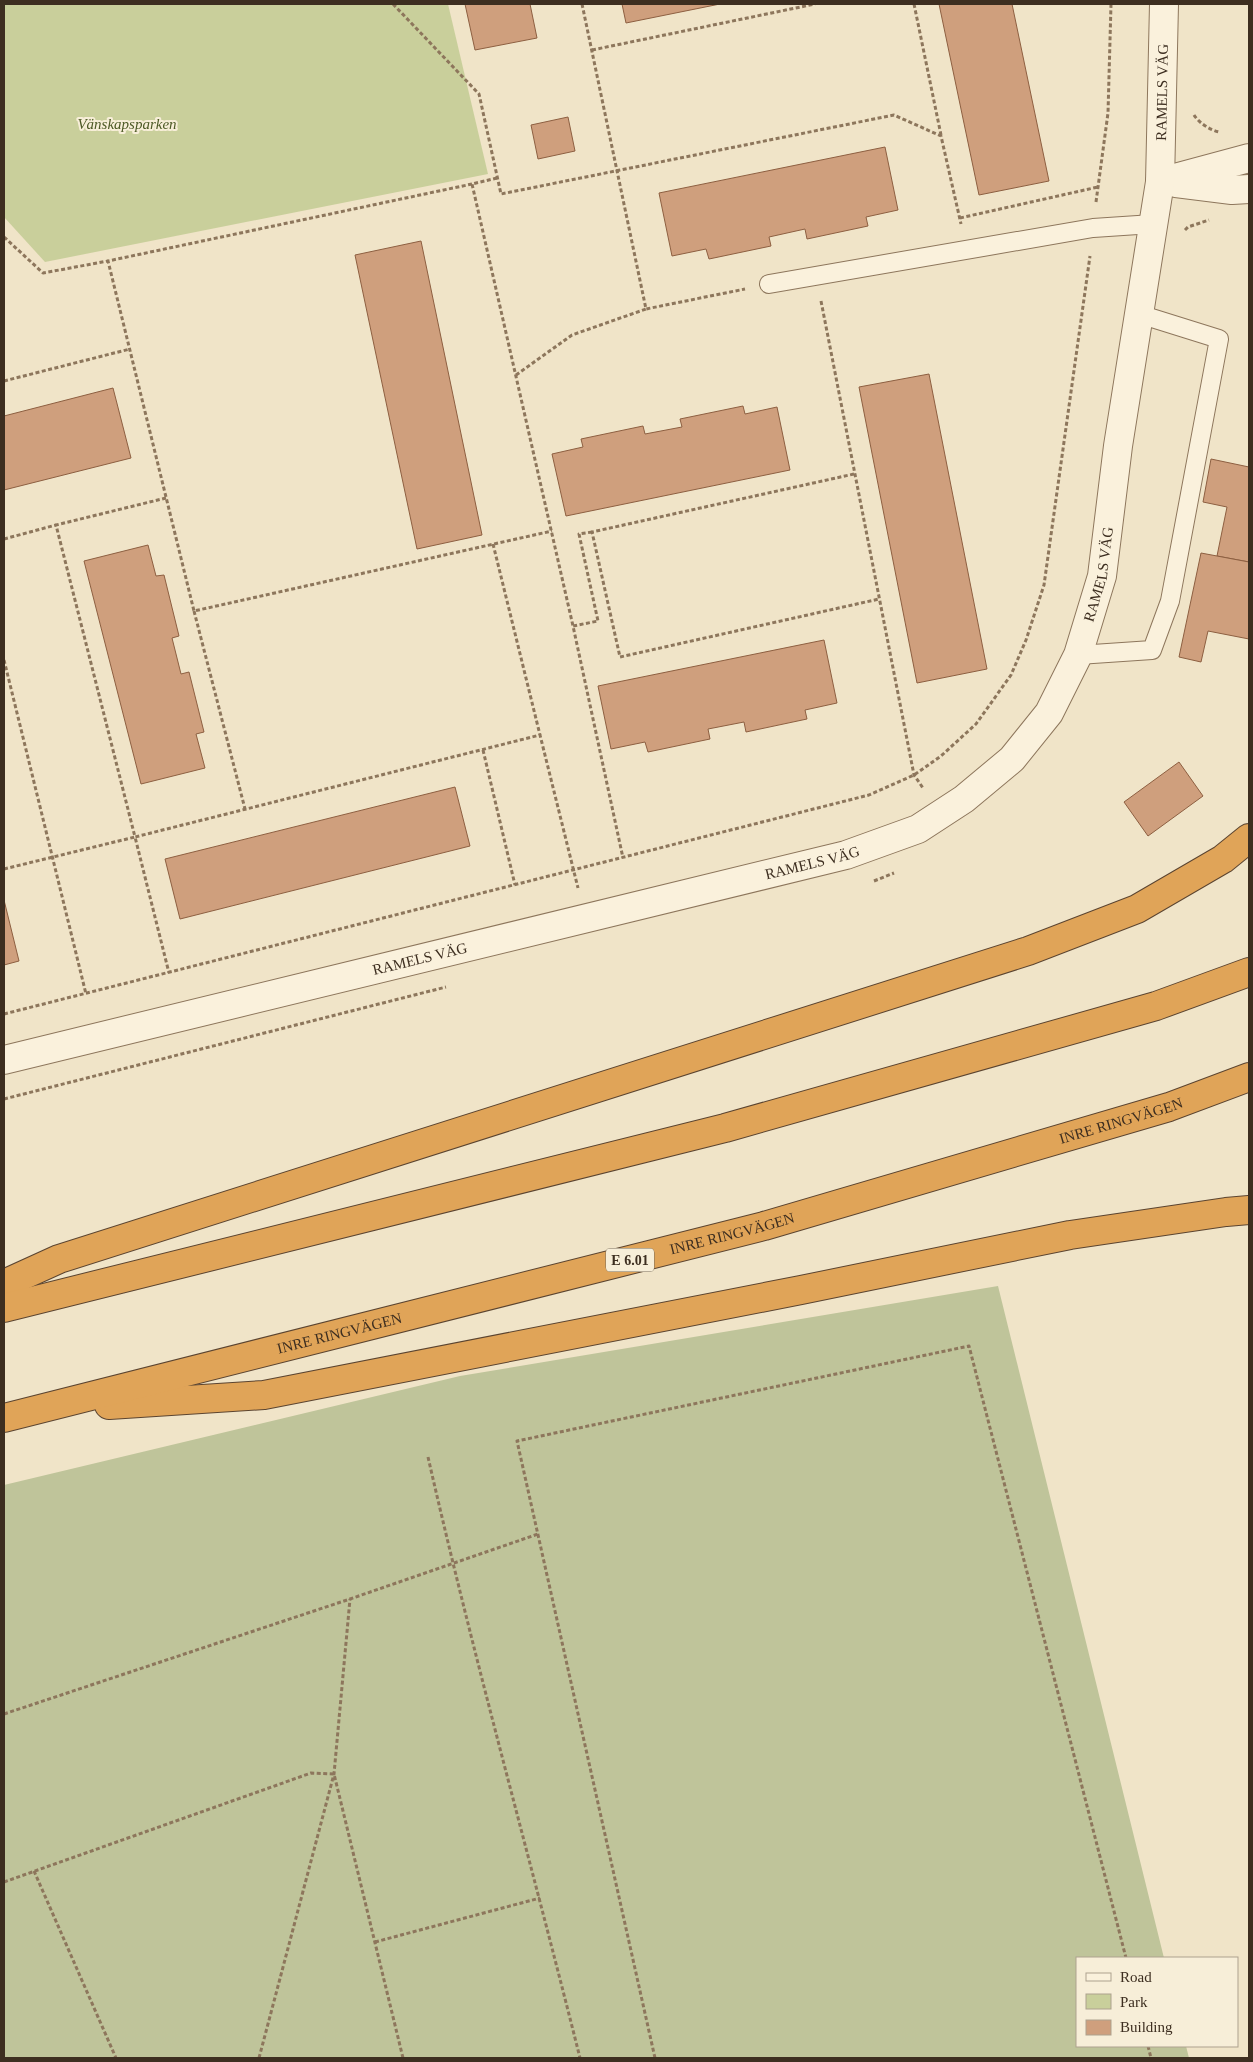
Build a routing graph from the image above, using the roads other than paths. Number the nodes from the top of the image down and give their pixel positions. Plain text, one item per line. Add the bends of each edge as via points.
1 (1164, 4) edge
2 (1249, 158) edge
3 (1160, 182) junction
4 (1249, 189) edge
5 (1153, 224) junction
6 (769, 284) road end
7 (1139, 314) junction
8 (1078, 655) junction
9 (1249, 838) edge
10 (1249, 972) edge
11 (4, 1060) edge
12 (1249, 1077) edge
13 (1249, 1210) edge
14 (4, 1284) edge
15 (4, 1308) edge
16 (40, 1409) junction
17 (4, 1418) edge

1 - 3 street, RAMELS VÄG
2 - 3 street
3 - 4 street
3 - 5 street, RAMELS VÄG
5 - 6 lane via 1093,228
5 - 7 street, RAMELS VÄG
7 - 8 street, RAMELS VÄG via 1102,576
7 - 8 lane via 1219,339 1170,601 1152,650
8 - 11 street, RAMELS VÄG via 1049,713 1012,759 964,799 918,829 846,855
9 - 14 highway via 1223,859 1137,909 1028,951 59,1258
10 - 15 highway via 1156,1006 724,1128
12 - 16 highway, INRE RINGVÄGEN / E 6.01 via 1169,1107 764,1226
13 - 16 highway via 1070,1235 264,1394
16 - 17 highway, INRE RINGVÄGEN / E 6.01

